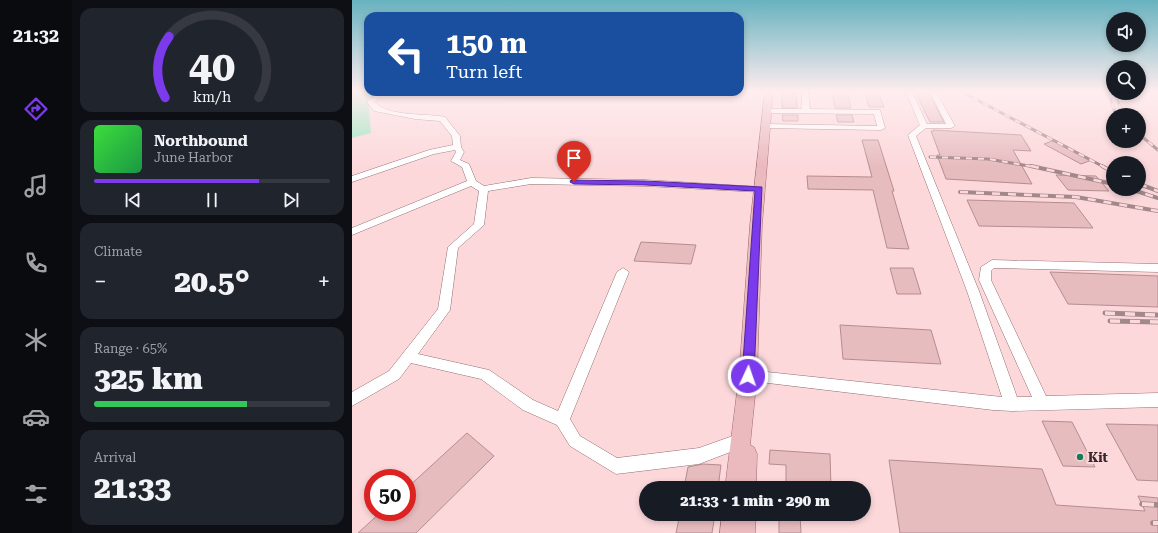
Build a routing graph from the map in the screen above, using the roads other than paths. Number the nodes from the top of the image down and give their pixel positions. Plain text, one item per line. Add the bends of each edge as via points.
1 (413, 117) edge
2 (767, 117) edge
3 (878, 117) edge
4 (920, 117) edge
5 (946, 117) edge
6 (767, 126) junction
7 (924, 126) junction
8 (457, 147) junction
9 (352, 179) edge
10 (472, 182) junction
11 (482, 189) junction
12 (759, 189) junction
13 (352, 232) edge
14 (1158, 268) edge
15 (623, 272) dead end
16 (407, 357) junction
17 (748, 376) junction
18 (352, 399) edge
19 (1158, 400) edge
20 (1041, 402) junction
21 (1012, 404) junction
22 (562, 420) junction
23 (741, 441) junction
24 (736, 481) edge
25 (746, 481) edge
26 (732, 521) edge
27 (745, 521) edge
28 (731, 533) edge
29 (744, 533) edge

1 - 8 street via 442,119 456,136
2 - 6 main road
3 - 6 street via 881,128
4 - 7 street
5 - 7 street via 951,126
6 - 12 main road
7 - 21 street via 912,135 973,291
8 - 9 street via 432,152
8 - 10 street via 460,152 455,161 466,166
10 - 11 street
10 - 13 street
11 - 12 street via 531,181
11 - 16 street via 484,190 479,225 452,247 444,310
12 - 17 main road
14 - 20 street via 992,264 986,270 985,280
15 - 22 street
16 - 18 street via 394,375
16 - 22 street via 484,374 528,405
17 - 21 street
17 - 23 main road
17 - 25 main road
19 - 20 street
20 - 21 street
22 - 23 street via 575,442 616,466 699,456
23 - 24 main road
26 - 28 main road
27 - 29 main road

